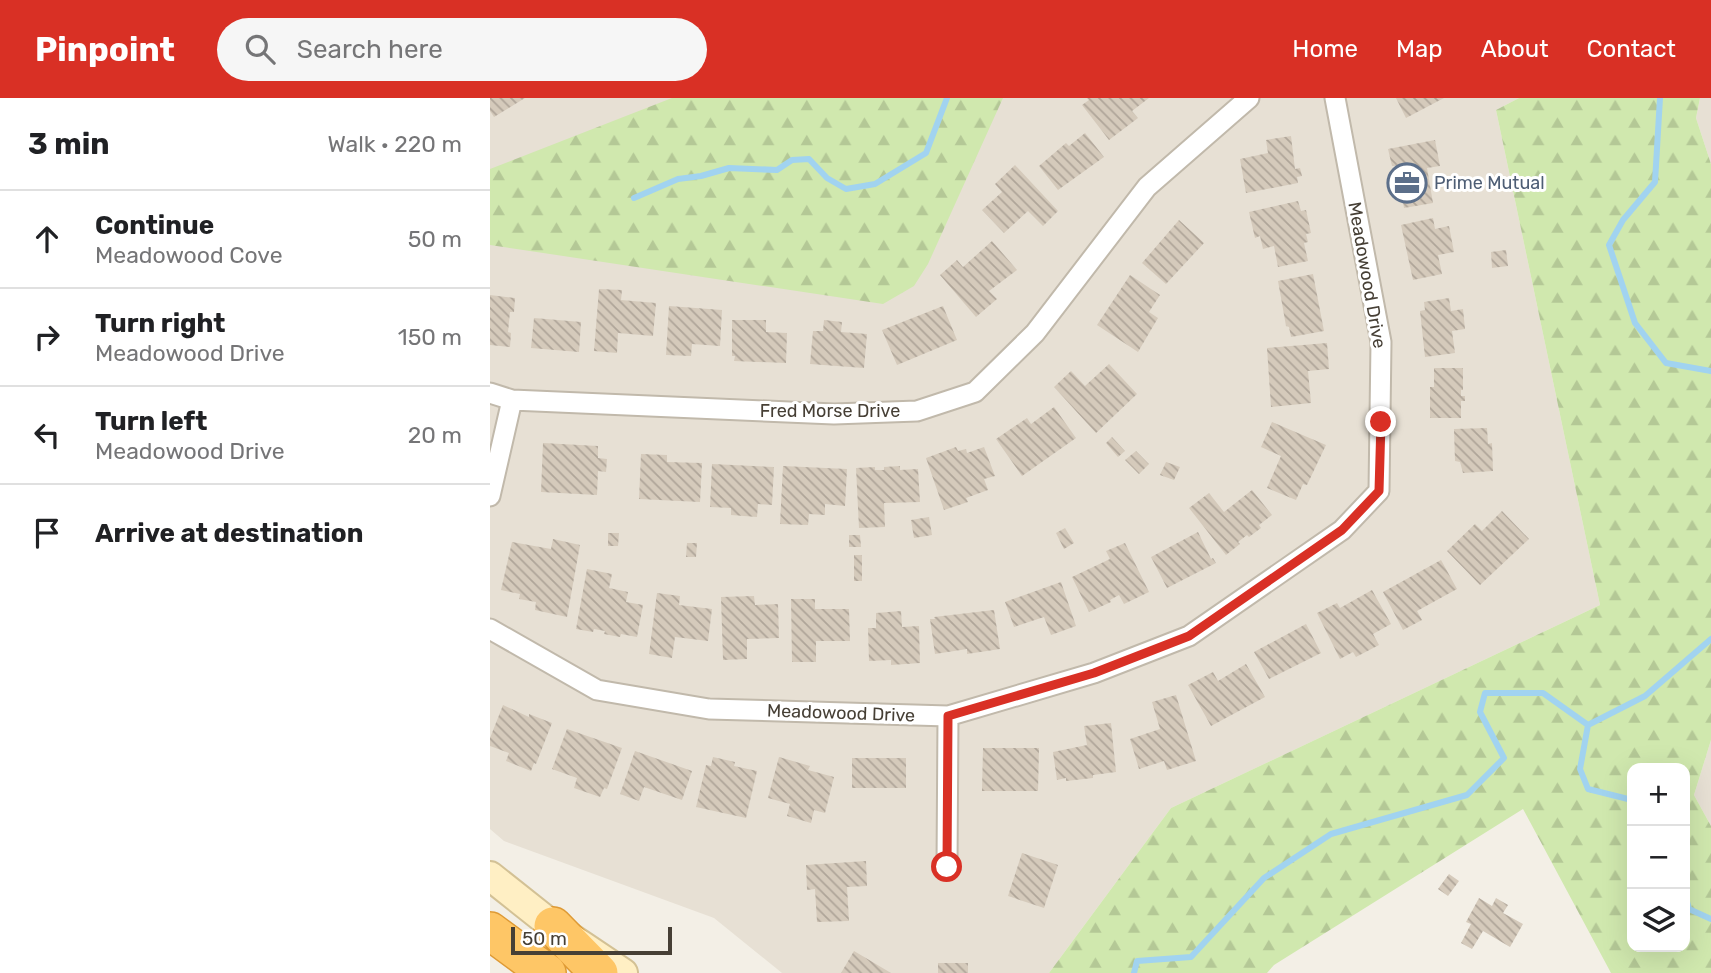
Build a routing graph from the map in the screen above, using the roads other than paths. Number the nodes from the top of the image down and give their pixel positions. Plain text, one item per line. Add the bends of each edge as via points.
1 (1249, 98) edge
2 (1335, 98) edge
3 (490, 393) edge
4 (512, 400) junction
5 (490, 496) edge
6 (490, 629) edge
7 (948, 716) junction
8 (947, 867) dead end
9 (490, 876) edge
10 (553, 926) junction
11 (490, 931) edge
12 (547, 973) edge
13 (599, 973) edge
14 (623, 973) edge

1 - 4 street, Fred Morse Drive via 1147,187 1035,333 975,392 917,411 834,414
2 - 7 street, Meadowood Drive via 1381,342 1379,491 1342,530 1189,636 1094,673
3 - 4 street, Fred Morse Drive
4 - 5 street
6 - 7 street, Meadowood Drive via 597,690 709,709
7 - 8 street
9 - 10 main road
10 - 13 highway
10 - 14 main road
11 - 12 highway

